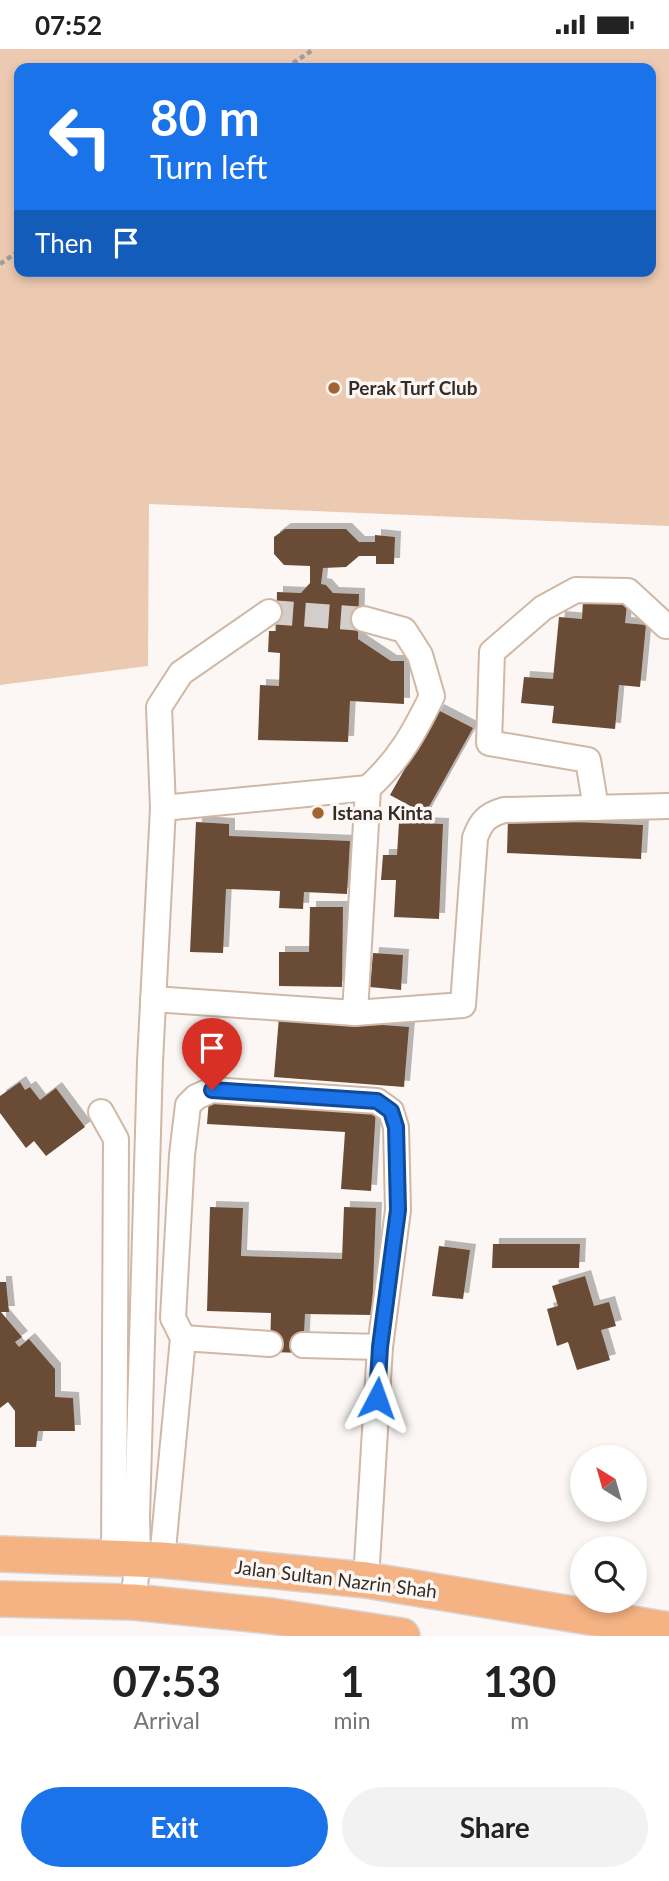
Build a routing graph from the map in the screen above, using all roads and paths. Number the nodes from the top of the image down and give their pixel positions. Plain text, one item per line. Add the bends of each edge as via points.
1 (314, 49) edge
2 (293, 63) edge
3 (269, 613) tunnel mouth
4 (364, 619) tunnel mouth
5 (666, 626) dead end
6 (368, 788) junction
7 (669, 806) edge
8 (163, 808) junction
9 (596, 808) junction
10 (153, 999) junction
11 (355, 1013) junction
12 (100, 1112) dead end
13 (183, 1338) junction
14 (270, 1345) dead end
15 (303, 1345) dead end
16 (380, 1347) junction
17 (0, 1554) edge
18 (138, 1560) junction
19 (366, 1580) junction
20 (0, 1599) edge
21 (133, 1602) junction
22 (271, 1626) edge
23 (669, 1630) edge
24 (402, 1636) edge

1 - 2 path
3 - 8 street via 181,673 159,707
4 - 6 street via 404,630 420,655 432,696 412,737
5 - 9 street via 628,591 576,590 543,608 492,652 489,743 588,760
6 - 8 street
6 - 11 street
7 - 9 street
8 - 10 street
9 - 11 street via 504,810 480,823 475,838 463,1005
10 - 11 street
10 - 18 street
12 - 18 street via 116,1139
13 - 14 street
13 - 16 street via 173,1318 182,1155 188,1105 212,1090 377,1101 391,1111 396,1127 398,1210
13 - 18 street
15 - 16 street
16 - 19 street
17 - 18 highway, Jalan Sultan Nazrin Shah
18 - 19 highway, Jalan Sultan Nazrin Shah
18 - 21 street
19 - 23 highway, Jalan Sultan Nazrin Shah
20 - 21 highway
21 - 22 highway
22 - 24 highway

